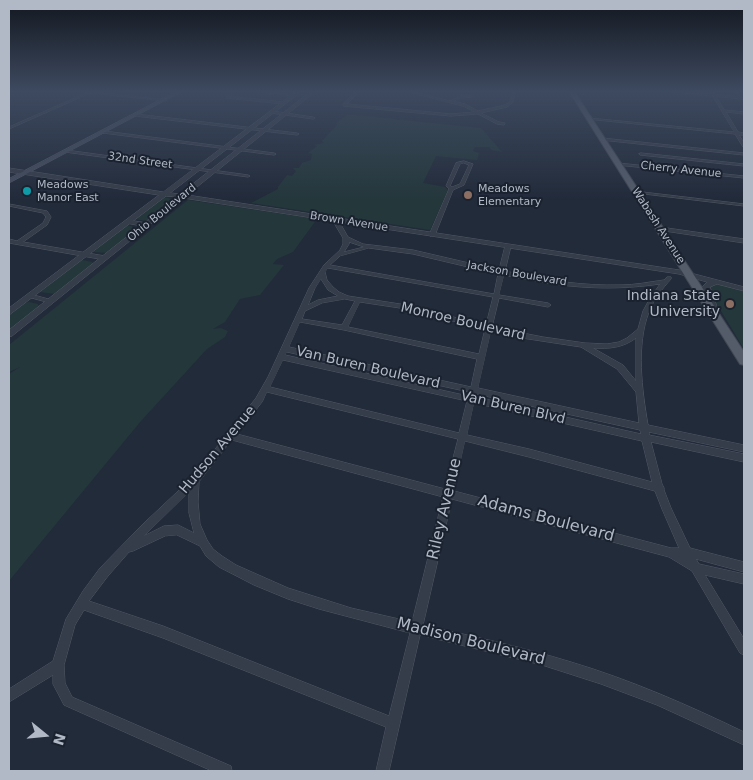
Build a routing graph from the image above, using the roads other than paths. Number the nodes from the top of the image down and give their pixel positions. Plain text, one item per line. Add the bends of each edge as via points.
1 (113, 127) edge
2 (245, 127) edge
3 (268, 127) edge
4 (594, 127) edge
5 (677, 127) edge
6 (732, 127) edge
7 (250, 128) junction
8 (265, 130) junction
9 (104, 132) junction
10 (736, 133) junction
11 (297, 134) dead end
12 (744, 134) edge
13 (602, 139) junction
14 (744, 146) edge
15 (226, 147) junction
16 (241, 149) junction
17 (66, 151) junction
18 (274, 154) dead end
19 (641, 154) dead end
20 (744, 154) edge
21 (618, 164) junction
22 (744, 165) edge
23 (197, 169) junction
24 (9, 170) edge
25 (213, 171) junction
26 (26, 172) junction
27 (248, 176) dead end
28 (744, 178) edge
29 (9, 181) edge
30 (451, 189) junction
31 (636, 192) junction
32 (165, 193) junction
33 (182, 196) junction
34 (9, 205) edge
35 (744, 206) edge
36 (338, 220) junction
37 (128, 222) junction
38 (147, 225) junction
39 (660, 229) junction
40 (432, 234) junction
41 (346, 238) junction
42 (9, 241) edge
43 (744, 241) edge
44 (18, 242) junction
45 (508, 246) junction
46 (371, 248) junction
47 (85, 254) junction
48 (338, 255) junction
49 (105, 258) junction
50 (324, 269) junction
51 (502, 272) junction
52 (689, 274) junction
53 (720, 282) junction
54 (744, 284) edge
55 (640, 286) junction
56 (744, 289) edge
57 (654, 295) junction
58 (30, 296) junction
59 (496, 296) junction
60 (347, 297) junction
61 (359, 299) junction
62 (50, 301) junction
63 (548, 305) dead end
64 (302, 310) junction
65 (9, 312) edge
66 (717, 318) junction
67 (298, 320) junction
68 (344, 328) junction
69 (488, 329) junction
70 (640, 330) junction
71 (9, 334) edge
72 (580, 344) junction
73 (283, 353) junction
74 (481, 357) junction
75 (744, 361) edge
76 (265, 389) junction
77 (640, 390) junction
78 (472, 395) junction
79 (644, 428) junction
80 (231, 436) junction
81 (462, 437) junction
82 (646, 438) junction
83 (744, 449) edge
84 (744, 458) edge
85 (195, 481) junction
86 (660, 488) junction
87 (449, 494) junction
88 (201, 542) junction
89 (124, 551) junction
90 (687, 552) junction
91 (671, 553) junction
92 (744, 567) edge
93 (696, 568) junction
94 (744, 579) edge
95 (82, 604) junction
96 (416, 629) junction
97 (744, 649) edge
98 (58, 665) junction
99 (9, 696) edge
100 (394, 724) junction
101 (744, 739) edge
102 (226, 771) edge
103 (382, 771) edge

1 - 9 main road
2 - 7 street
3 - 8 street, Ohio Boulevard
4 - 13 main road, Wabash Avenue
5 - 10 street
6 - 10 street
7 - 8 street
7 - 15 street, Ohio Boulevard
8 - 11 street
8 - 16 street, Ohio Boulevard
9 - 15 street
9 - 17 main road
10 - 12 street
10 - 14 street
13 - 20 street
13 - 21 main road, Wabash Avenue
15 - 16 street
15 - 23 street, Ohio Boulevard
16 - 18 street
16 - 25 street, Ohio Boulevard
17 - 23 street, 32nd Street
17 - 26 main road
19 - 22 street
21 - 28 street, Cherry Avenue
21 - 31 main road, Wabash Avenue
23 - 25 street, 32nd Street
23 - 32 street, Ohio Boulevard
24 - 26 street, Brown Avenue
25 - 27 street, 32nd Street
25 - 33 street, Ohio Boulevard
26 - 29 main road
26 - 32 street, Brown Avenue
30 - 30 street via 462,184 471,164 458,163 448,186
30 - 40 street
31 - 35 street
31 - 39 main road, Wabash Avenue
32 - 33 street, Brown Avenue
32 - 37 street, Ohio Boulevard
33 - 36 street, Brown Avenue
33 - 38 street, Ohio Boulevard
34 - 44 street via 44,212 49,217 45,224
36 - 40 street, Brown Avenue
36 - 41 street
37 - 38 street
37 - 47 street, Ohio Boulevard
38 - 49 street, Ohio Boulevard
39 - 43 street
39 - 52 main road, Wabash Avenue
40 - 45 street, Brown Avenue
41 - 46 street, Jackson Boulevard
41 - 48 street, Hudson Avenue via 346,244
42 - 44 street
44 - 47 street
45 - 51 street, Riley Avenue
45 - 52 street, Brown Avenue
46 - 48 street, Jackson Boulevard
46 - 51 street, Jackson Boulevard via 411,251
47 - 49 street
47 - 58 street, Ohio Boulevard
48 - 50 street, Hudson Avenue
49 - 62 street, Ohio Boulevard
50 - 59 street
50 - 60 street, Monroe Boulevard via 325,283
50 - 64 street, Hudson Avenue
51 - 55 street, Jackson Boulevard via 553,282
51 - 59 street, Riley Avenue
52 - 53 street, Brown Avenue
52 - 54 street, Brown Avenue
52 - 66 main road, Wabash Avenue
53 - 56 street, Brown Avenue
53 - 66 street via 706,287
55 - 57 street
55 - 57 street, Jackson Boulevard via 667,280
57 - 70 street
58 - 62 street
58 - 65 street, Ohio Boulevard
59 - 63 street
59 - 69 street, Riley Avenue
60 - 61 street, Monroe Boulevard
60 - 64 street, Monroe Boulevard via 320,301
61 - 68 street
61 - 69 street, Monroe Boulevard
62 - 71 street, Ohio Boulevard
64 - 67 street, Hudson Avenue
66 - 75 main road, Wabash Avenue
67 - 68 street
67 - 73 street, Hudson Avenue
68 - 74 street
69 - 72 street, Monroe Boulevard
69 - 74 street, Riley Avenue
70 - 72 street, Monroe Boulevard via 622,343
70 - 77 street
72 - 77 street, Monroe Boulevard via 620,367
73 - 76 street, Hudson Avenue
73 - 78 street, Van Buren Blvd
74 - 78 street, Riley Avenue
76 - 80 street, Hudson Avenue
76 - 81 street
77 - 79 street
78 - 79 street
78 - 81 street, Riley Avenue
78 - 82 street, Van Buren Blvd
79 - 82 street
79 - 83 street
80 - 85 street, Hudson Avenue
80 - 87 street, Adams Boulevard
81 - 86 street
81 - 87 street, Riley Avenue
82 - 84 street, Van Buren Blvd
82 - 86 street
85 - 88 street, Madison Boulevard via 193,512
85 - 89 street, Hudson Avenue
86 - 90 street
87 - 91 street, Adams Boulevard
87 - 96 street, Riley Avenue
88 - 89 street, Madison Boulevard via 178,530 164,531
88 - 96 street, Madison Boulevard via 218,560 274,588 317,604
89 - 95 street, Hudson Avenue via 104,572
90 - 91 street, Adams Boulevard
90 - 92 street, Adams Boulevard
90 - 93 street
91 - 93 street
93 - 94 street
93 - 97 street
95 - 98 street, Hudson Avenue via 70,623
95 - 100 street via 163,632
96 - 100 street, Riley Avenue
96 - 101 street, Madison Boulevard via 512,651 599,677 652,696
98 - 99 street
98 - 102 street via 59,684 68,701
100 - 103 street, Riley Avenue

